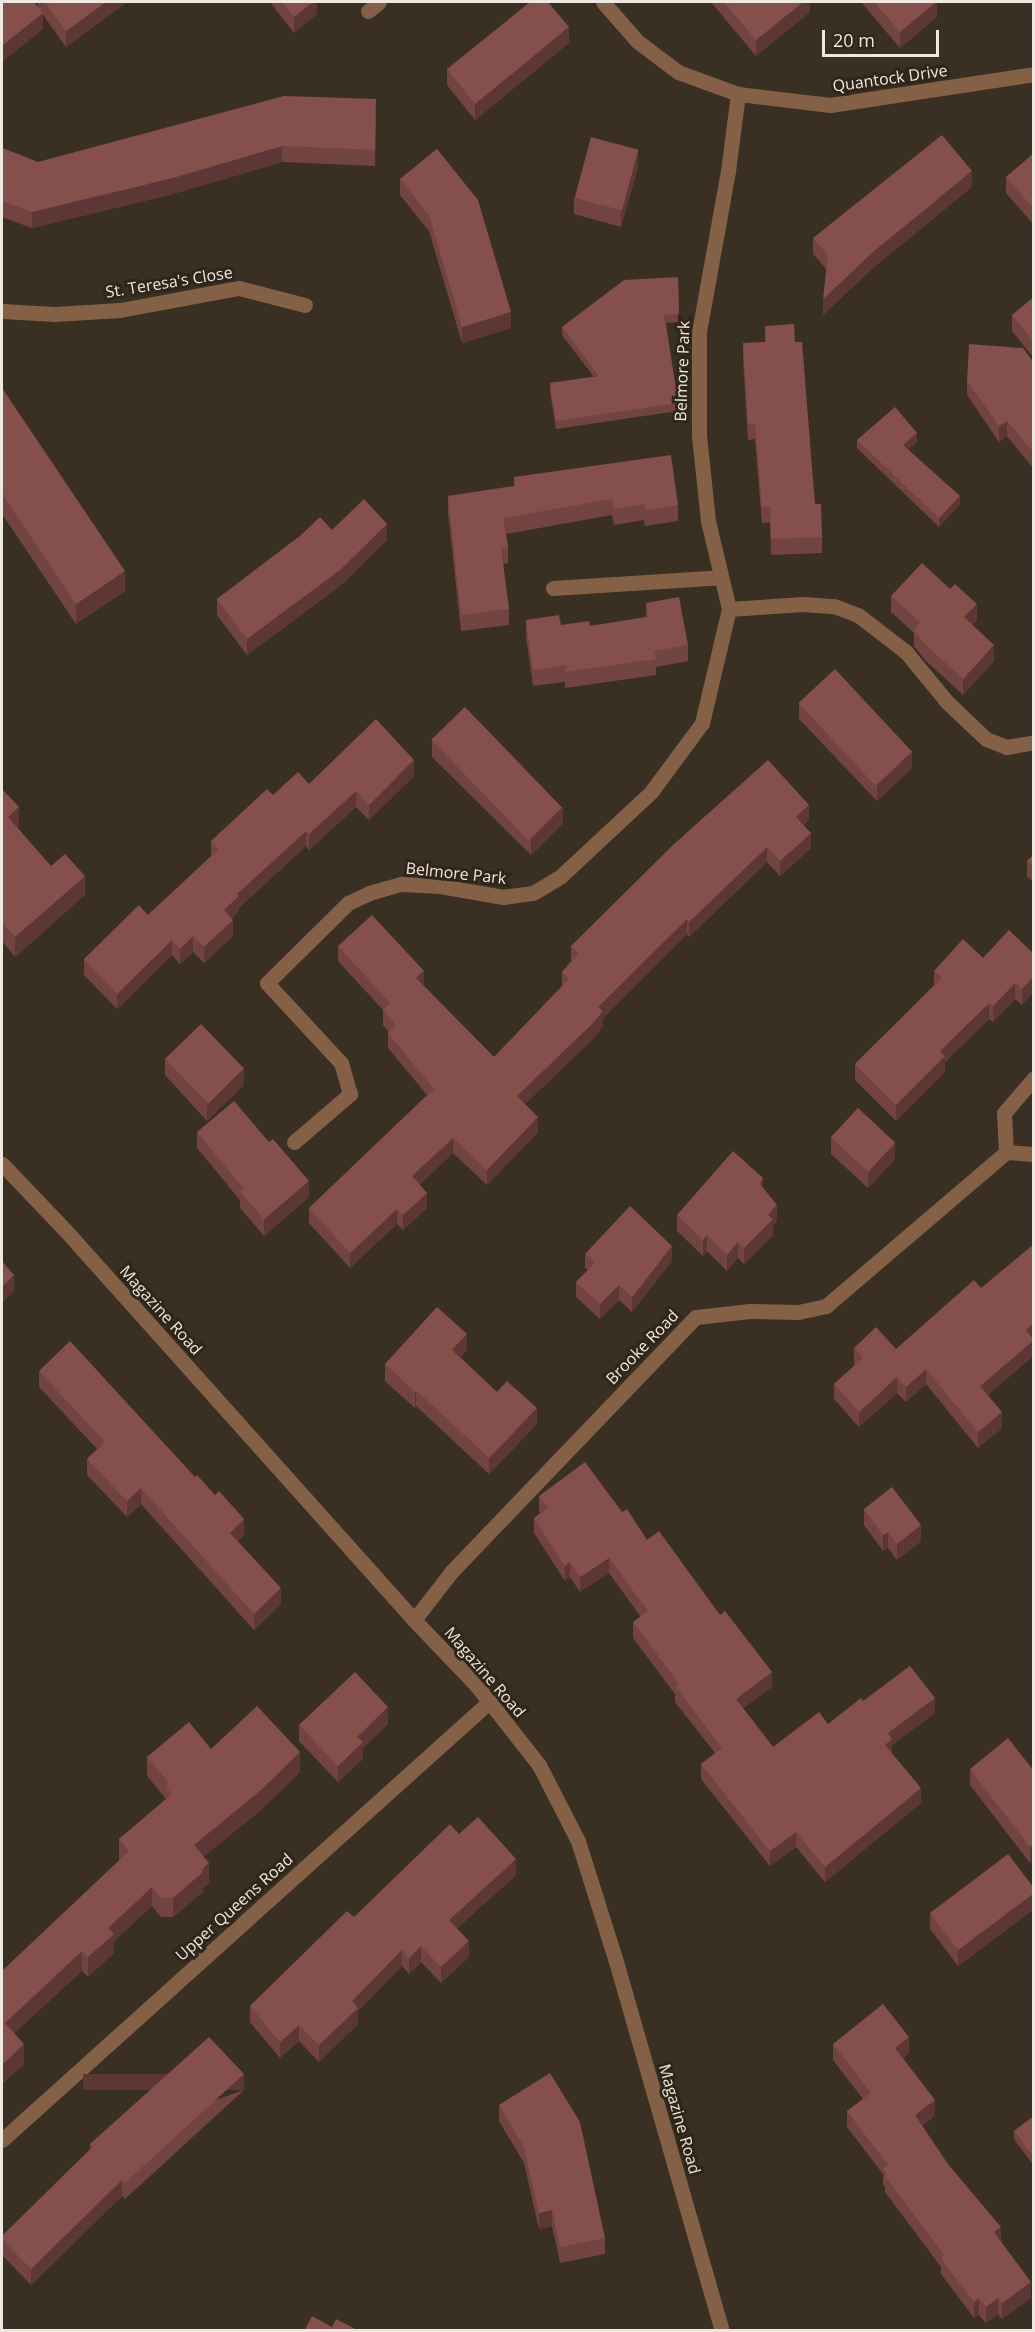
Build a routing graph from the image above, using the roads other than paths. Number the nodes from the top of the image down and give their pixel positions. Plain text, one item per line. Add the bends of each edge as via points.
1 (603, 2) edge
2 (1034, 74) edge
3 (738, 94) junction
4 (305, 305) dead end
5 (2, 311) edge
6 (721, 577) junction
7 (553, 588) dead end
8 (729, 609) junction
9 (1034, 742) edge
10 (1034, 1078) edge
11 (294, 1142) dead end
12 (1006, 1152) junction
13 (1034, 1154) edge
14 (2, 1164) edge
15 (414, 1620) junction
16 (490, 1701) junction
17 (2, 2140) edge
18 (722, 2331) edge

1 - 3 street, Quantock Drive via 637,41 678,72
2 - 3 street, Quantock Drive via 830,105
3 - 6 street, Belmore Park via 699,332 699,436 708,521
4 - 5 street, St. Teresa's Close via 239,288 120,310 55,314
6 - 7 street
6 - 8 street, Belmore Park
8 - 9 street via 803,604 834,606 858,615 906,652 947,702 986,739 1007,747
8 - 11 street, Belmore Park via 702,723 651,792 561,876 533,893 503,897 401,884 369,893 348,903 267,983 341,1063 350,1094
10 - 12 street via 1004,1113
12 - 13 street
12 - 15 street, Brooke Road via 826,1306 798,1312 750,1311 696,1317 452,1571
14 - 15 street, Magazine Road
15 - 16 street, Magazine Road
16 - 17 street, Upper Queens Road
16 - 18 street, Magazine Road via 539,1765 578,1841

